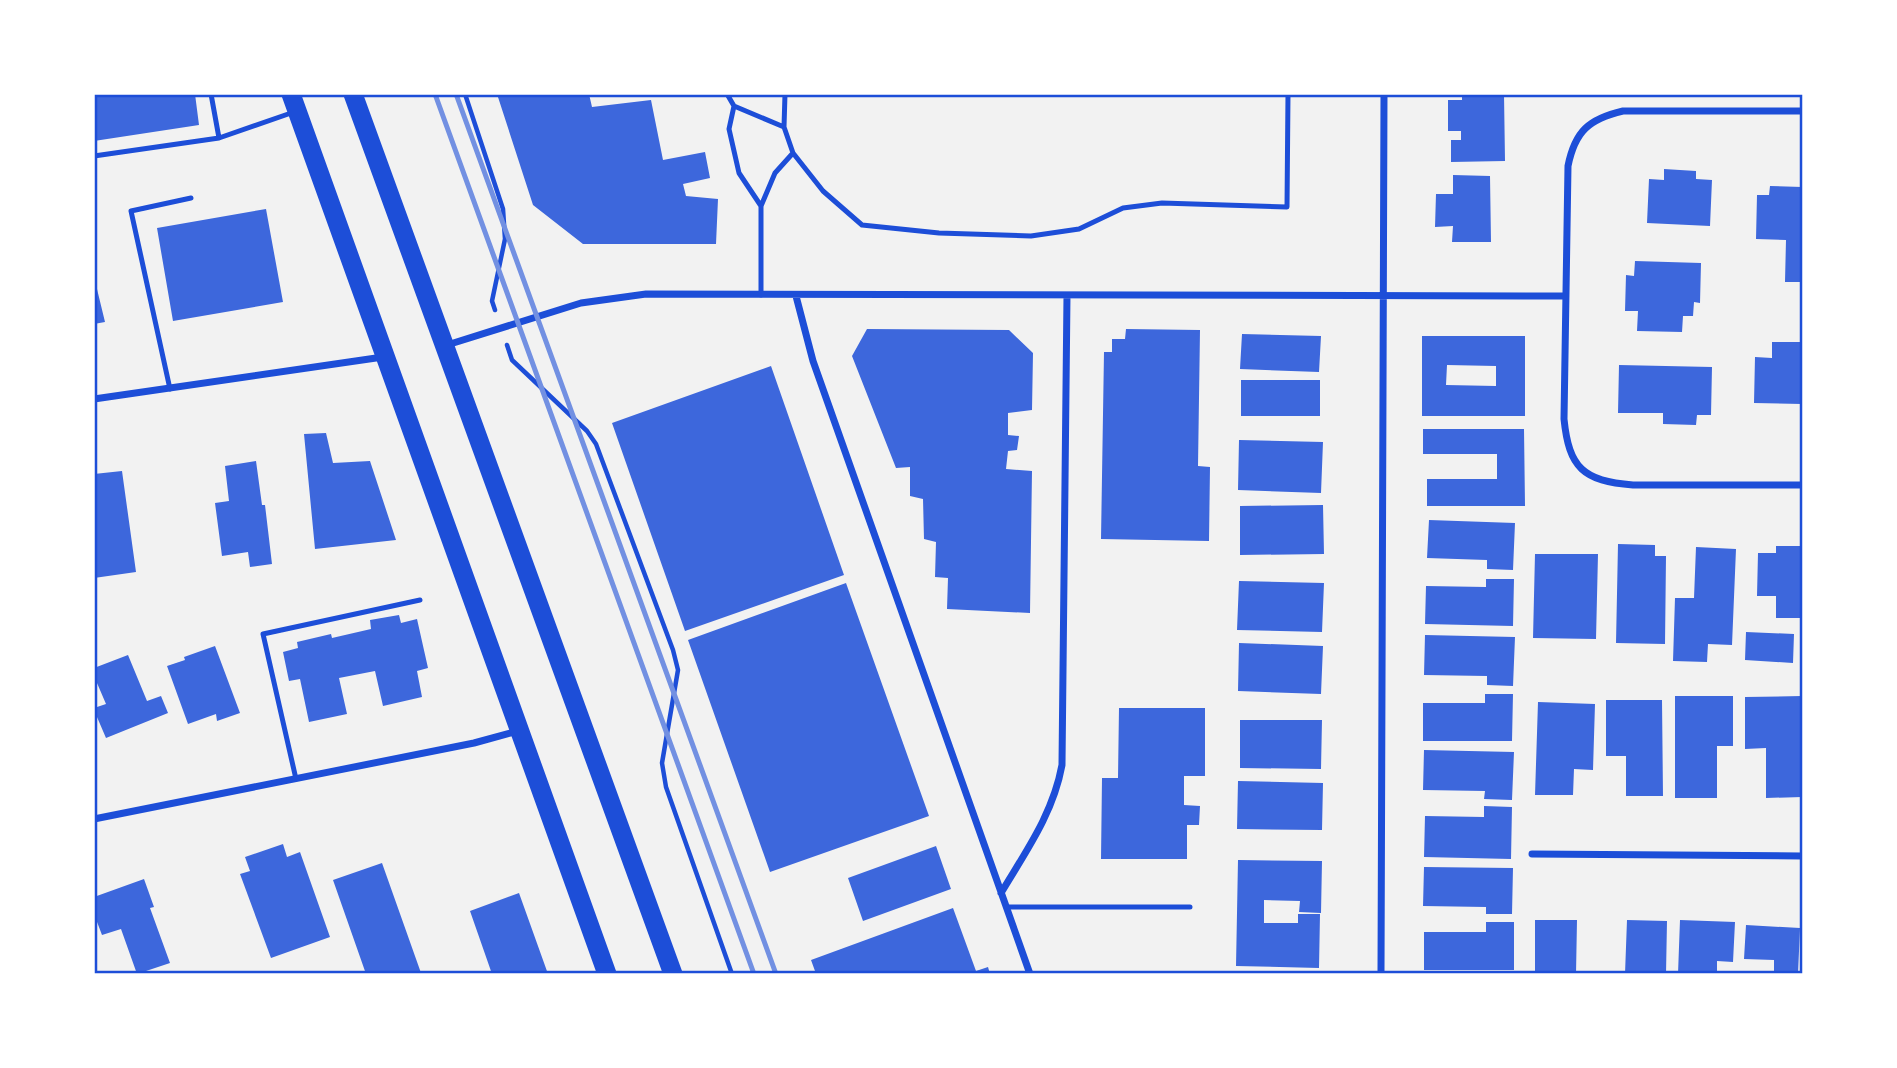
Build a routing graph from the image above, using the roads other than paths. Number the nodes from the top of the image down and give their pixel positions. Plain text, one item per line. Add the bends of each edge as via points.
1 (211, 94) edge
2 (353, 94) edge
3 (727, 94) edge
4 (785, 94) edge
5 (1288, 94) edge
6 (1384, 94) edge
7 (294, 103) edge
8 (734, 106) junction
9 (1802, 111) edge
10 (784, 127) junction
11 (219, 138) junction
12 (793, 153) junction
13 (94, 156) edge
14 (191, 198) dead end
15 (761, 206) junction
16 (761, 295) junction
17 (1067, 295) junction
18 (1383, 295) junction
19 (796, 296) junction
20 (1566, 296) junction
21 (444, 346) junction
22 (384, 356) junction
23 (170, 388) junction
24 (94, 399) edge
25 (1802, 485) edge
26 (420, 600) dead end
27 (519, 731) junction
28 (296, 779) junction
29 (94, 819) edge
30 (1532, 853) dead end
31 (1802, 856) edge
32 (1002, 893) junction
33 (1007, 907) junction
34 (1191, 907) dead end
35 (607, 974) edge
36 (673, 974) edge
37 (1030, 974) edge
38 (1381, 974) edge

1 - 11 lane
2 - 21 highway
3 - 8 lane
4 - 10 lane
5 - 12 lane via 1287,207 1162,203 1124,208 1079,229 1031,236 862,225 823,191
6 - 18 street
7 - 11 lane
7 - 22 highway
8 - 10 lane
8 - 15 lane via 729,129 739,173
9 - 20 street via 1634,110 1591,122 1574,144 1568,166
10 - 12 lane
11 - 13 lane
12 - 15 lane via 775,173
14 - 23 lane via 131,211
15 - 16 lane
16 - 19 street
16 - 21 street via 646,294 598,299
17 - 18 street
17 - 19 street
17 - 32 street via 1062,765 1049,812
18 - 20 street
18 - 38 street
19 - 32 street via 813,361
20 - 25 street via 1566,438 1576,464 1610,482 1633,485
21 - 36 highway
22 - 23 street
22 - 27 highway
23 - 24 street
26 - 28 lane via 263,634
27 - 28 street
27 - 35 highway
28 - 29 street
30 - 31 street
32 - 33 street
33 - 34 lane
33 - 37 street

